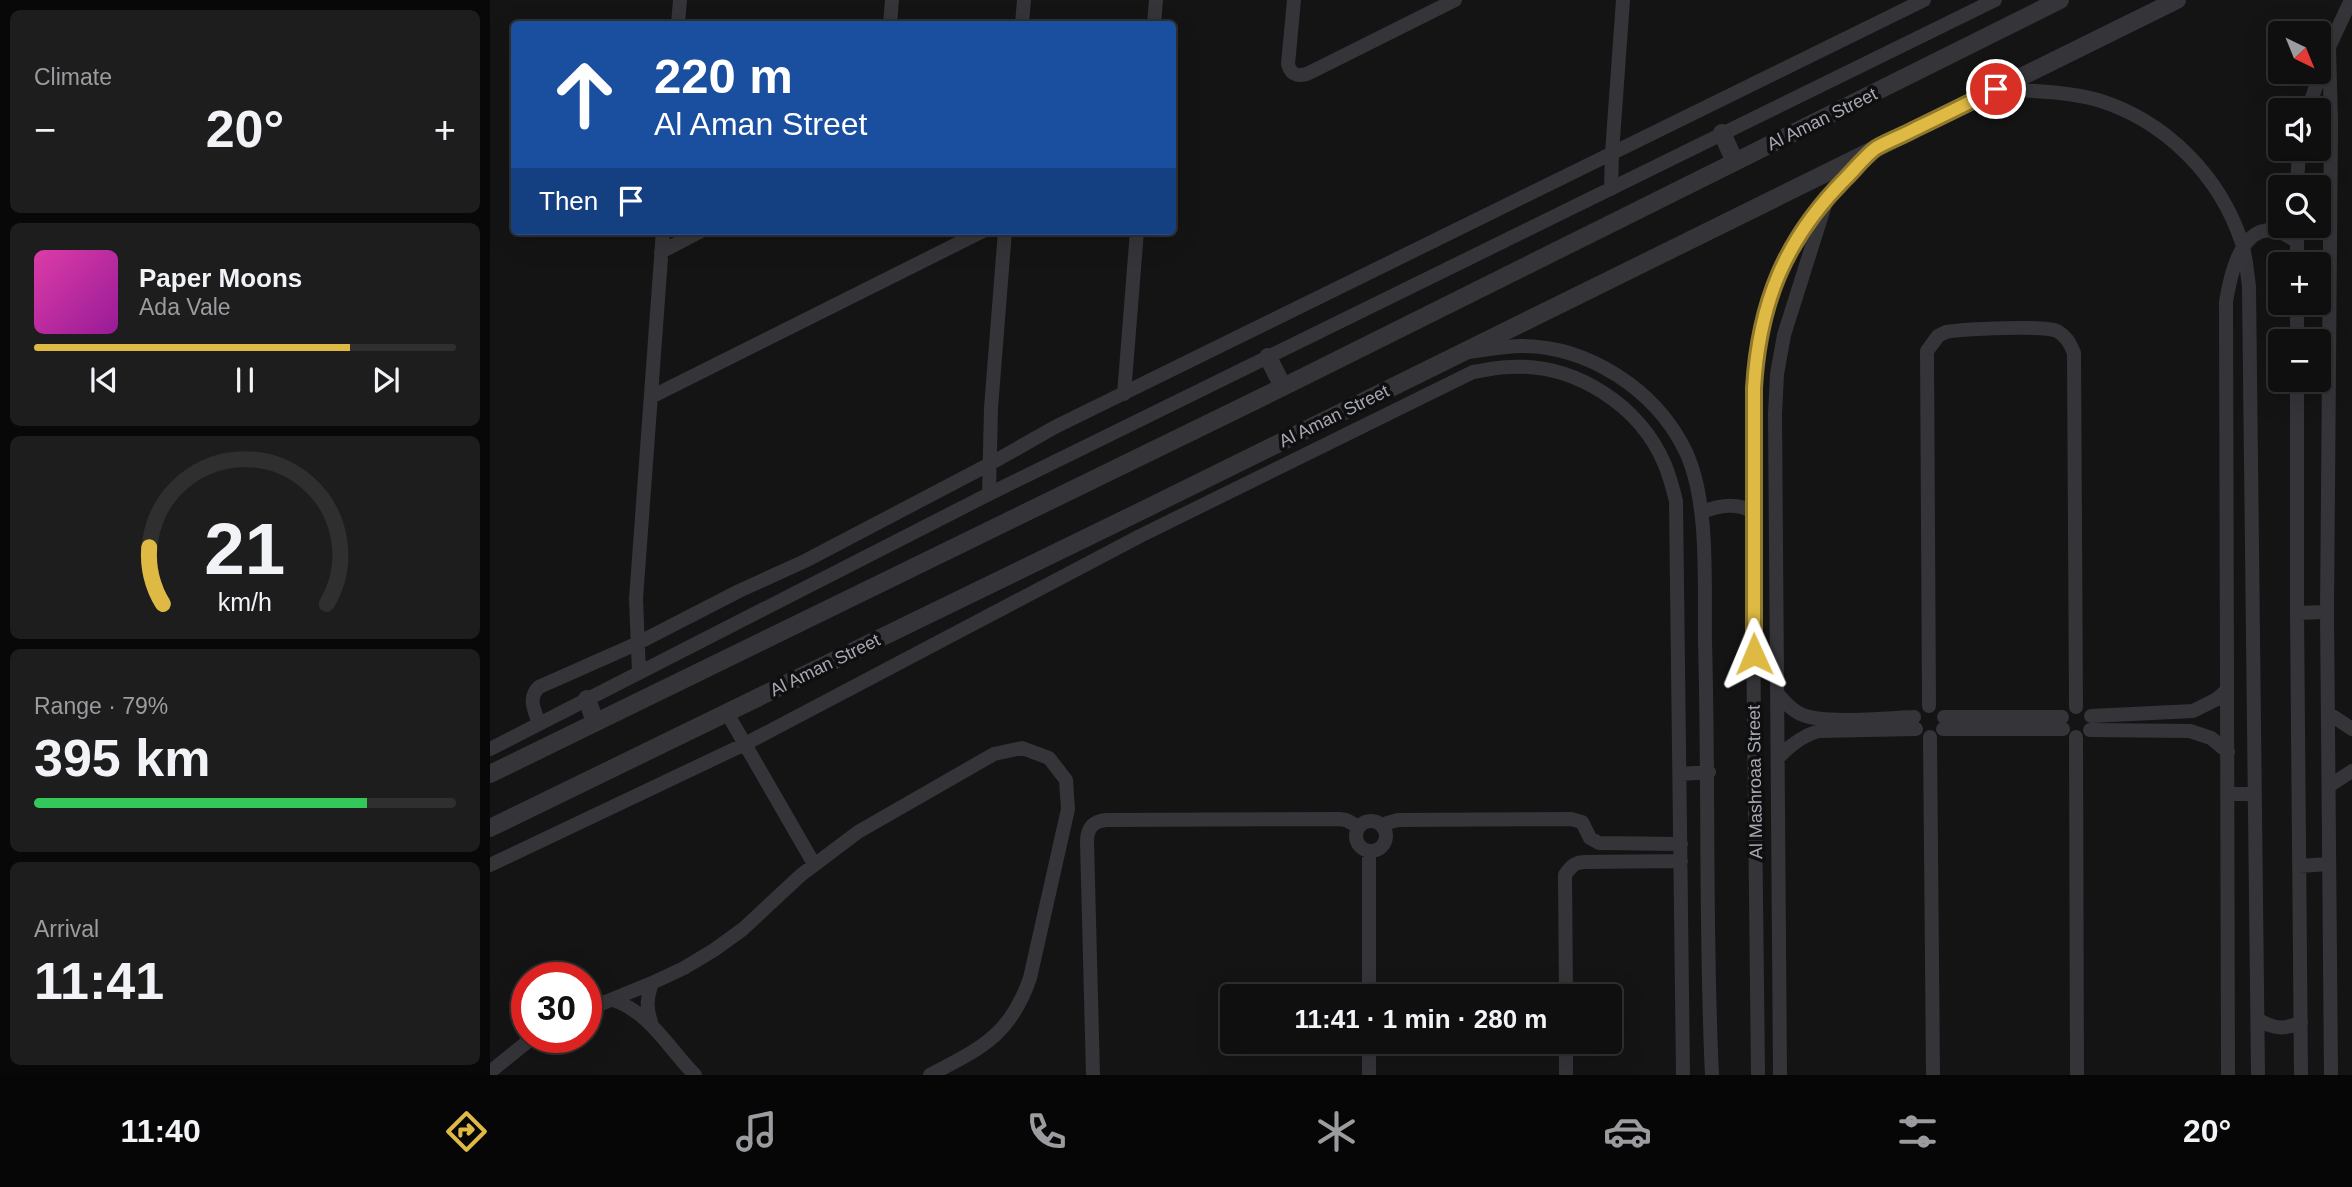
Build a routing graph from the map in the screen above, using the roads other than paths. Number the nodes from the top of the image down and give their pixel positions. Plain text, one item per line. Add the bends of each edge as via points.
1 (680, 0) edge
2 (892, 0) edge
3 (1024, 0) edge
4 (1156, 0) edge
5 (1294, 0) edge
6 (1455, 0) edge
7 (1623, 0) edge
8 (1924, 0) edge
9 (1994, 0) edge
10 (2060, 0) edge
11 (2177, 0) edge
12 (2351, 0) edge
13 (678, 21) edge
14 (890, 21) edge
15 (1022, 21) edge
16 (1154, 21) edge
17 (2331, 43) edge
18 (2330, 84) edge
19 (1996, 89) junction
20 (1722, 133) junction
21 (1875, 149) junction
22 (1612, 153) junction
23 (1735, 162) junction
24 (1611, 189) junction
25 (1828, 196) junction
26 (663, 235) edge
27 (694, 235) edge
28 (975, 235) edge
29 (1005, 235) edge
30 (1137, 235) edge
31 (2297, 238) edge
32 (2297, 242) junction
33 (2243, 245) junction
34 (662, 252) junction
35 (2297, 252) edge
36 (1460, 354) junction
37 (1268, 357) junction
38 (1283, 387) junction
39 (2297, 392) edge
40 (1124, 394) junction
41 (651, 397) junction
42 (988, 465) junction
43 (989, 494) junction
44 (1702, 512) junction
45 (1753, 512) junction
46 (2327, 612) junction
47 (2297, 613) junction
48 (1753, 617) junction
49 (1776, 617) junction
50 (636, 644) junction
51 (639, 673) junction
52 (2227, 690) junction
53 (1777, 694) junction
54 (587, 699) junction
55 (1929, 706) junction
56 (2076, 707) junction
57 (727, 713) junction
58 (2328, 713) junction
59 (595, 722) junction
60 (1915, 723) junction
61 (1943, 723) junction
62 (2062, 723) junction
63 (2090, 723) junction
64 (539, 724) junction
65 (2352, 729) edge
66 (1930, 737) junction
67 (2076, 737) junction
68 (745, 744) junction
69 (490, 749) edge
70 (2228, 751) junction
71 (1778, 758) junction
72 (2352, 771) edge
73 (1709, 772) junction
74 (490, 774) edge
75 (1681, 774) junction
76 (2329, 786) junction
77 (2227, 794) junction
78 (2255, 794) junction
79 (492, 825) edge
80 (1359, 827) junction
81 (1383, 828) junction
82 (1681, 844) junction
83 (1369, 851) junction
84 (1681, 861) junction
85 (814, 864) junction
86 (2329, 864) junction
87 (490, 865) edge
88 (2299, 866) junction
89 (1682, 981) junction
90 (1708, 981) junction
91 (652, 983) junction
92 (1369, 984) edge
93 (1566, 984) edge
94 (613, 1000) junction
95 (602, 1004) edge
96 (2259, 1020) junction
97 (2301, 1022) junction
98 (651, 1024) junction
99 (513, 1053) edge
100 (1369, 1054) edge
101 (1566, 1054) edge
102 (490, 1072) edge
103 (695, 1075) edge
104 (930, 1075) edge
105 (1093, 1075) edge
106 (1369, 1075) edge
107 (1566, 1075) edge
108 (1683, 1075) edge
109 (1712, 1075) edge
110 (1758, 1075) edge
111 (1780, 1075) edge
112 (1933, 1075) edge
113 (2077, 1075) edge
114 (2228, 1075) edge
115 (2258, 1075) edge
116 (2301, 1075) edge
117 (2331, 1075) edge

1 - 13 street
2 - 14 street
3 - 15 street
4 - 16 street
5 - 6 street via 1288,64 1299,76
7 - 22 street
8 - 22 street
9 - 20 street
10 - 23 street, Al Aman Street
11 - 19 street, Al Aman Street
12 - 17 street
18 - 46 street
19 - 21 street, Al Aman Street
19 - 33 street via 2088,98 2137,116 2172,140 2203,170 2226,205
20 - 23 street
20 - 24 street
21 - 25 street, Al Mashroaa Street
21 - 36 street, Al Aman Street
22 - 24 street
22 - 40 street
23 - 38 street, Al Aman Street
24 - 37 street
25 - 45 street, Al Mashroaa Street via 1788,254 1763,319 1754,388
25 - 49 street via 1784,335 1777,374
26 - 34 street
27 - 34 street
28 - 41 street
29 - 42 street
30 - 40 street
31 - 32 street
32 - 33 street via 2269,230 2254,234
32 - 35 street
33 - 52 street via 2226,302
33 - 78 street via 2249,286
34 - 41 street
36 - 44 street via 1541,348 1579,357 1621,377 1673,430 1693,469
36 - 57 street, Al Aman Street
37 - 38 street
37 - 43 street
38 - 59 street, Al Aman Street
39 - 47 street
40 - 42 street
41 - 50 street
42 - 43 street
42 - 50 street
43 - 51 street
44 - 45 street via 1730,505
44 - 73 street
45 - 48 street, Al Mashroaa Street
46 - 47 street
46 - 58 street
47 - 88 street
48 - 49 street
48 - 110 street, Al Mashroaa Street
49 - 53 street
50 - 51 street
50 - 64 street via 536,690 532,700
51 - 54 street
52 - 63 street via 2193,711
52 - 70 street
53 - 60 street via 1795,710 1818,719
53 - 71 street
54 - 59 street
54 - 64 street
55 - 56 street via 1927,351 1946,332 2046,328 2064,336 2074,353
55 - 60 street via 1917,711
55 - 61 street via 1936,707
56 - 62 street via 2070,708
56 - 63 street via 2082,708
57 - 68 street
57 - 79 street, Al Aman Street
58 - 65 street
58 - 76 street
59 - 74 street, Al Aman Street
60 - 66 street via 1922,735
60 - 71 street via 1818,731 1802,737
61 - 62 street
61 - 66 street via 1937,735
62 - 67 street via 2070,736
63 - 67 street via 2081,737
63 - 70 street via 2190,731 2211,738
64 - 69 street
66 - 112 street
67 - 113 street
68 - 75 street via 1140,536 1473,372 1511,366 1550,370 1586,382 1619,403 1646,431 1665,464 1676,501
68 - 85 street
68 - 87 street
70 - 77 street
71 - 111 street
72 - 76 street
73 - 75 street
73 - 90 street
75 - 82 street
76 - 86 street
77 - 78 street
77 - 114 street
78 - 96 street
80 - 81 street via 1371,822
80 - 83 street via 1358,845
80 - 105 street via 1339,819 1099,820 1091,825 1087,842
81 - 82 street via 1398,820 1571,818 1582,822 1590,838 1599,843
81 - 83 street via 1381,847
82 - 84 street
83 - 92 street
84 - 89 street
84 - 93 street via 1577,862 1570,867 1565,875
85 - 91 street via 743,929
85 - 104 street via 858,832 994,754 1022,748 1049,758 1066,780 1068,809 1023,1000 996,1037
86 - 88 street
86 - 117 street
88 - 97 street
89 - 90 street
89 - 108 street
90 - 109 street
91 - 94 street
91 - 98 street via 647,1003
94 - 95 street
94 - 98 street via 641,1013
96 - 97 street via 2280,1028
96 - 115 street
97 - 116 street
98 - 103 street
99 - 102 street
100 - 106 street
101 - 107 street

